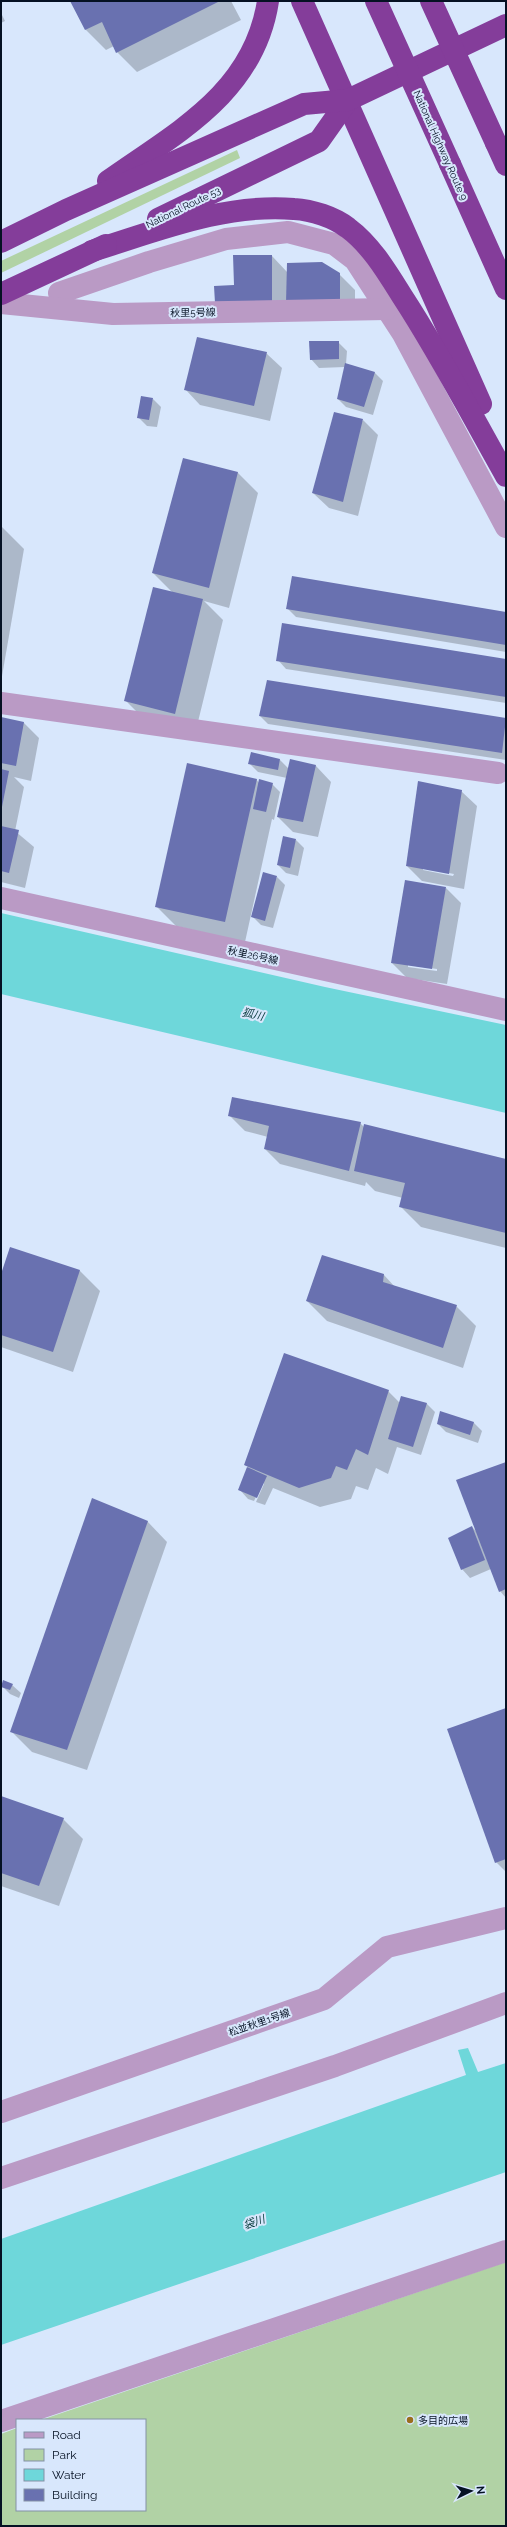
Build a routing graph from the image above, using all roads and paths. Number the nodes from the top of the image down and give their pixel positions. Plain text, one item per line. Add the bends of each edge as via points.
1 (268, 1) edge
2 (302, 1) edge
3 (376, 1) edge
4 (431, 1) edge
5 (506, 25) edge
6 (348, 100) junction
7 (506, 165) edge
8 (66, 210) junction
9 (1, 242) edge
10 (92, 251) junction
11 (506, 289) edge
12 (59, 293) dead end
13 (1, 294) edge
14 (1, 303) edge
15 (386, 309) junction
16 (506, 455) edge
17 (506, 476) edge
18 (506, 527) edge
19 (1, 703) edge
20 (498, 773) dead end
21 (1, 898) edge
22 (506, 1010) edge
23 (506, 1918) edge
24 (506, 2003) edge
25 (1, 2112) edge
26 (1, 2178) edge
27 (506, 2251) edge
28 (1, 2422) edge

1 - 8 highway via 262,30 250,60 220,98 174,135
2 - 6 highway
3 - 11 highway, National Highway Route 9, bridge
4 - 7 highway, bridge
5 - 6 highway, National Route 53
6 - 8 highway, National Route 53 via 304,104
6 - 10 highway, National Route 53 via 319,140
6 - 16 highway via 432,297
8 - 9 highway, National Route 53
10 - 13 highway, National Route 53
10 - 17 highway via 181,223 252,209 296,209 314,213 347,227 367,246 412,312
12 - 15 street via 226,239 288,232 334,244 354,260
14 - 15 street, 秋里5号線 via 113,314
15 - 18 street via 403,334
19 - 20 street
21 - 22 street, 秋里26号線
23 - 25 street, 松並秋里1号線 via 387,1947 324,1998
24 - 26 street via 335,2066
27 - 28 street

